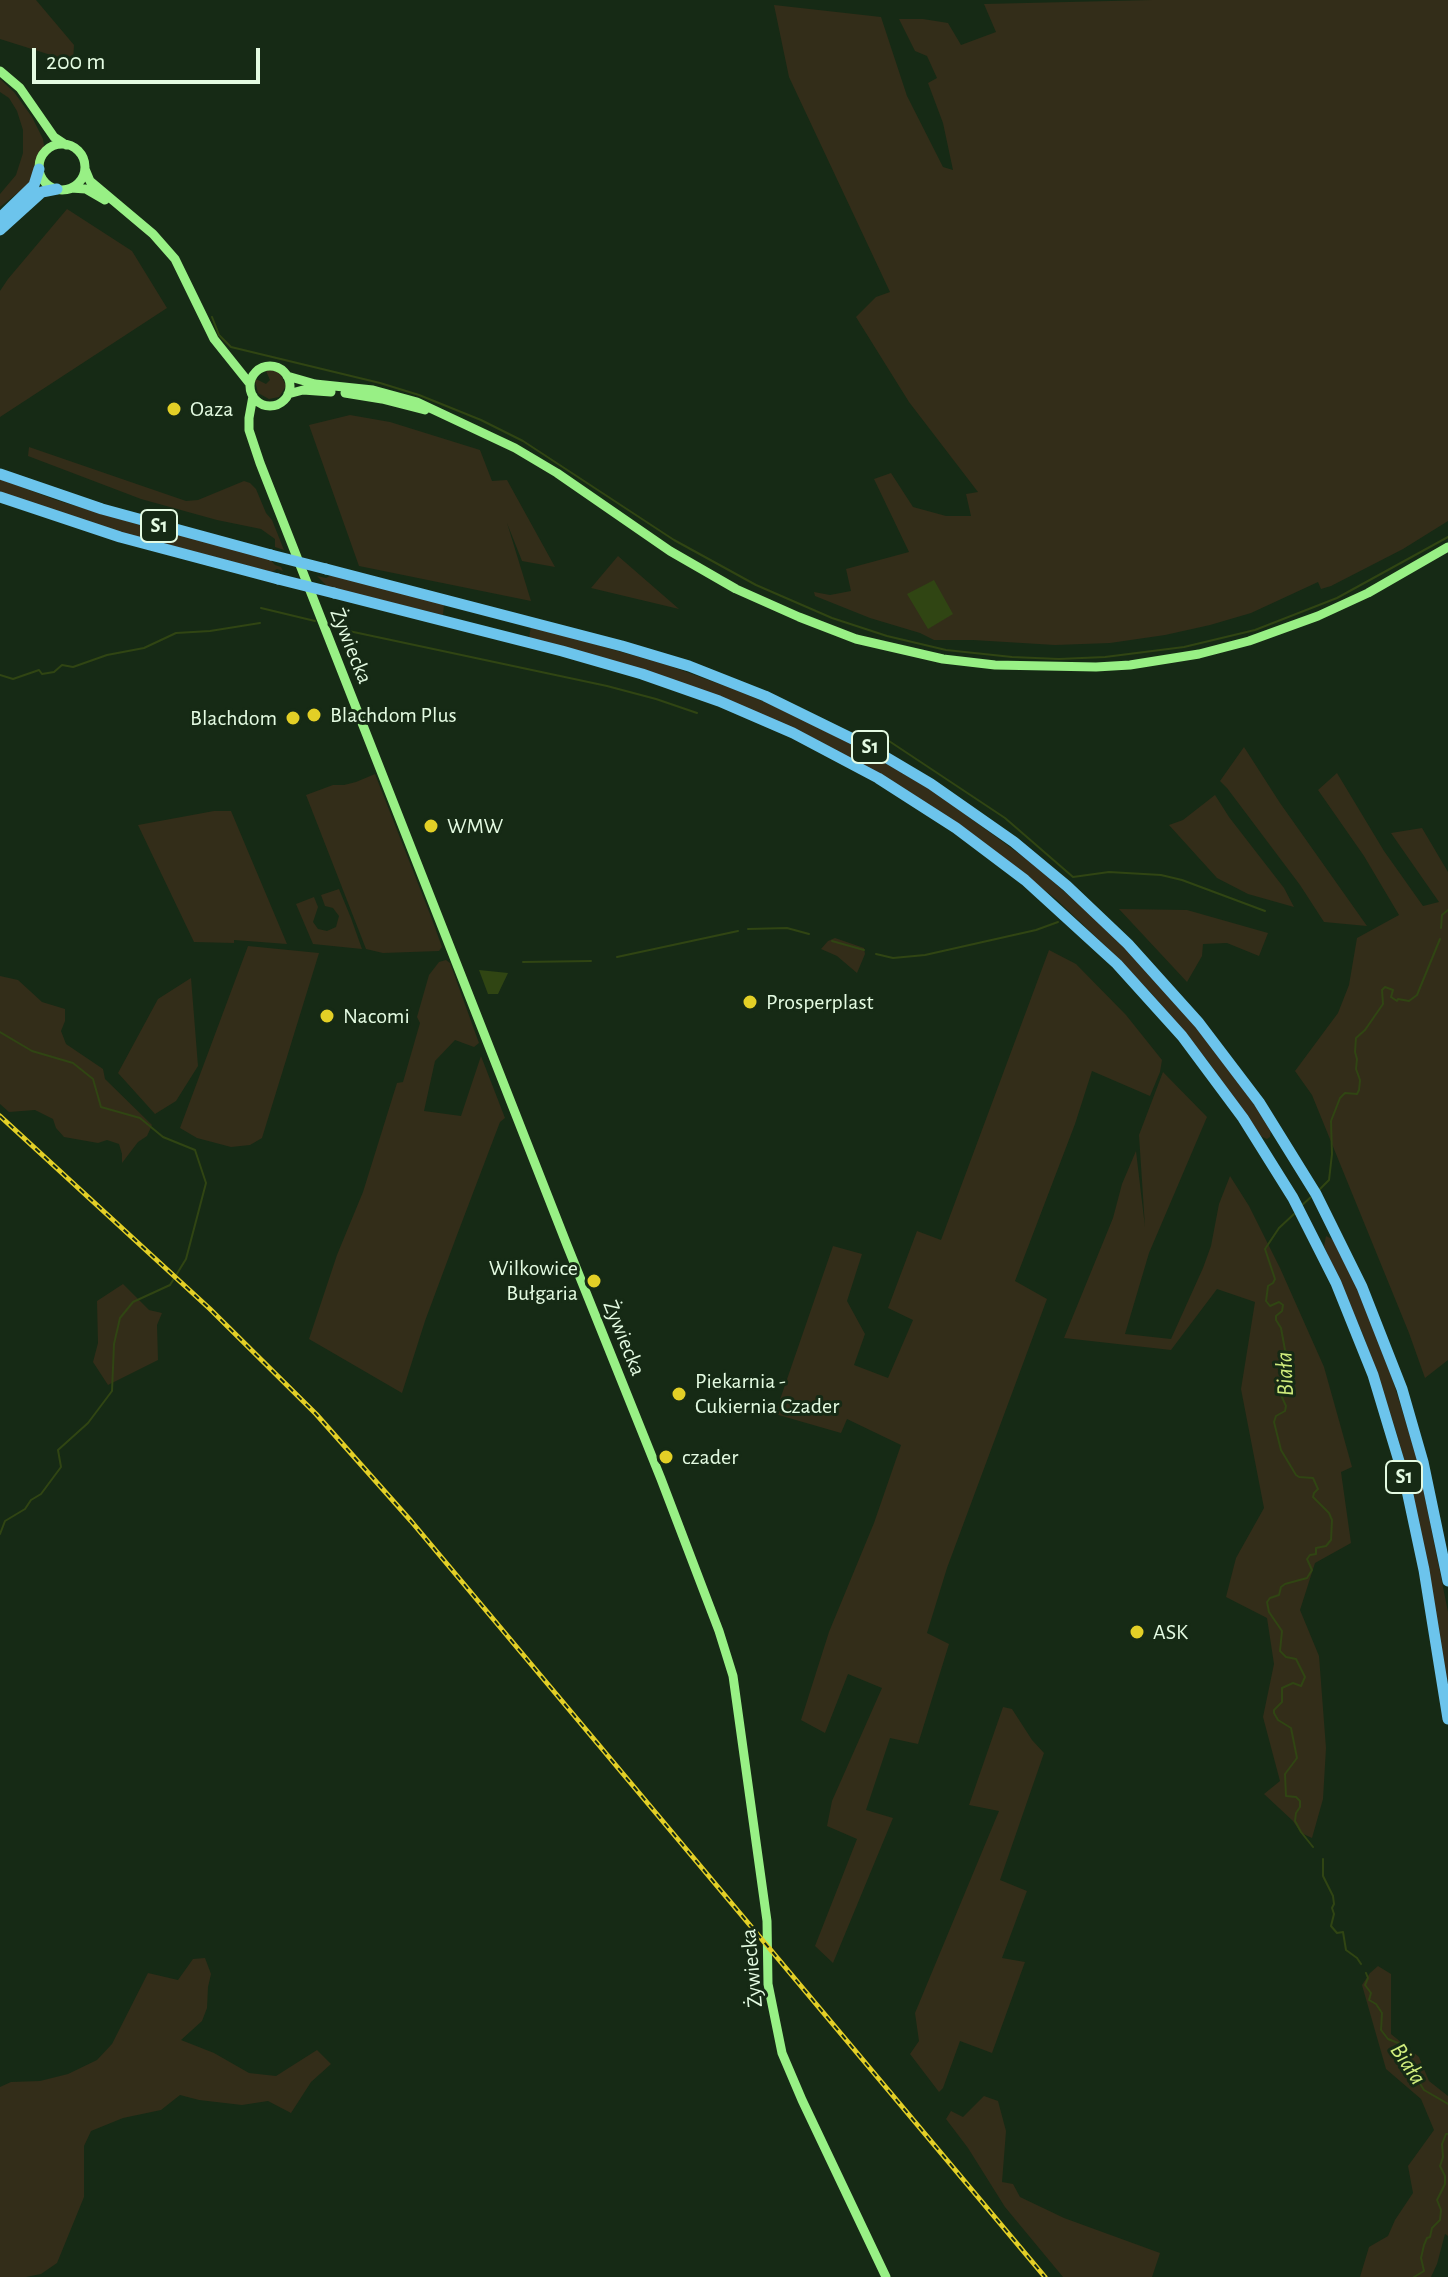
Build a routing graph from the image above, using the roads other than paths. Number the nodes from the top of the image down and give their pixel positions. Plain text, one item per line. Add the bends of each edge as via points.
1 (0, 71) edge
2 (40, 116) junction
3 (66, 145) junction
4 (42, 155) junction
5 (39, 169) junction
6 (85, 169) junction
7 (70, 188) junction
8 (57, 189) junction
9 (122, 210) junction
10 (0, 218) edge
11 (0, 230) edge
12 (227, 356) junction
13 (258, 370) junction
14 (287, 376) junction
15 (250, 384) junction
16 (288, 394) junction
17 (253, 396) junction
18 (265, 405) junction
19 (436, 412) junction
20 (249, 430) junction
21 (0, 466) edge
22 (0, 474) edge
23 (48, 492) junction
24 (0, 497) edge
25 (1448, 547) edge
26 (1448, 1581) edge
27 (1448, 1719) edge
28 (886, 2277) edge

1 - 2 main road
2 - 3 main road
2 - 4 main road via 46,145
3 - 4 main road via 53,146
3 - 6 main road via 80,154
4 - 5 main road
5 - 8 main road via 45,183
5 - 10 highway via 34,185
6 - 7 main road
6 - 9 main road via 90,181
7 - 8 main road
7 - 9 main road via 86,189
8 - 11 highway via 42,192
9 - 12 main road via 175,259
12 - 13 main road
12 - 15 main road
13 - 14 main road via 271,366
13 - 15 main road
14 - 16 main road
14 - 19 main road via 398,395
15 - 17 main road
16 - 18 main road via 281,402
16 - 19 main road via 352,394
17 - 18 main road
17 - 20 main road, Żywiecka
18 - 20 main road via 253,415
19 - 25 main road via 515,448 736,589 856,639 943,659 1096,667 1199,654 1318,616
20 - 28 main road, Żywiecka via 719,1631 733,1676 767,1921 768,1984 782,2053
21 - 23 highway
22 - 23 highway, S1
23 - 26 highway, S1, bridge via 689,666 802,712 898,764 1014,842 1158,974 1237,1071 1283,1138 1338,1236 1402,1389
24 - 27 highway, S1, bridge via 120,537 562,651 679,687 773,724 878,778 1000,860 1088,936 1182,1036 1263,1148 1319,1247 1362,1346 1399,1459 1424,1570

